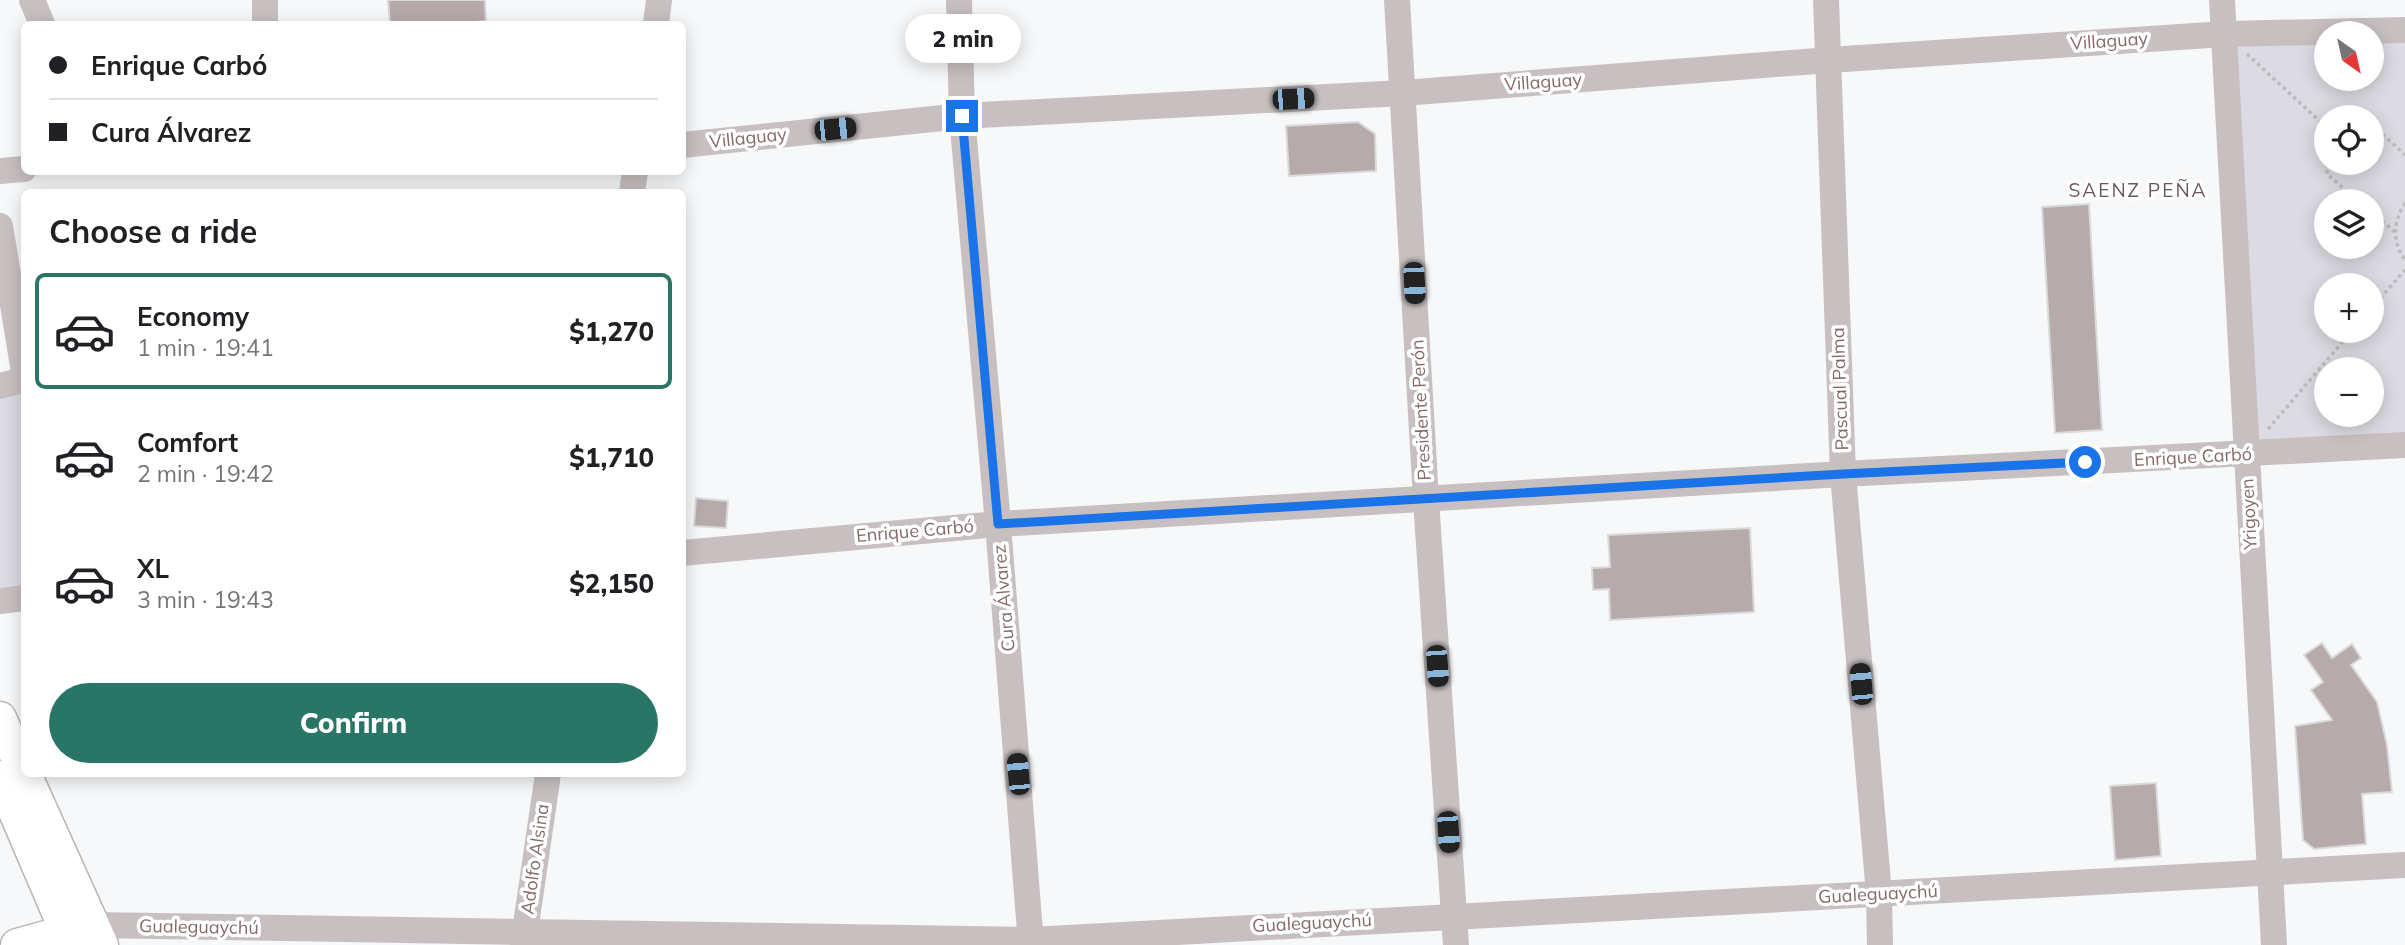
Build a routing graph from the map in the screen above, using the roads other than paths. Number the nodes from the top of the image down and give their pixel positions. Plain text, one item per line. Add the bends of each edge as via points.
1 (32, 0) edge
2 (265, 0) edge
3 (659, 0) edge
4 (959, 0) edge
5 (1397, 0) edge
6 (1826, 0) edge
7 (2222, 0) edge
8 (41, 21) edge
9 (265, 21) edge
10 (656, 21) edge
11 (2405, 30) edge
12 (2225, 34) junction
13 (1829, 60) junction
14 (1403, 93) junction
15 (962, 116) junction
16 (686, 145) edge
17 (21, 169) edge
18 (0, 172) edge
19 (0, 226) edge
20 (21, 354) edge
21 (21, 381) edge
22 (0, 386) edge
23 (2405, 445) edge
24 (2246, 454) junction
25 (1843, 474) junction
26 (1426, 500) junction
27 (998, 524) junction
28 (686, 552) edge
29 (21, 598) edge
30 (0, 601) edge
31 (0, 718) edge
32 (21, 764) edge
33 (0, 777) edge
34 (26, 777) edge
35 (548, 777) edge
36 (2405, 864) edge
37 (2271, 873) junction
38 (1879, 894) junction
39 (1454, 915) junction
40 (1271, 935) edge
41 (83, 937) edge
42 (523, 939) edge
43 (1031, 942) edge
44 (17, 945) edge
45 (1456, 945) edge
46 (1880, 945) edge
47 (2274, 945) edge

1 - 8 street
2 - 9 street
3 - 10 street
4 - 15 street, Cura Álvarez
5 - 14 street, Presidente Perón
6 - 13 street, Pascual Palma
7 - 12 street, Yrigoyen
11 - 12 street, Villaguay
12 - 13 street, Villaguay
12 - 24 street, Yrigoyen
13 - 14 street, Villaguay
13 - 25 street, Pascual Palma
14 - 15 street, Villaguay
14 - 26 street, Presidente Perón
15 - 16 street, Villaguay
15 - 27 street, Cura Álvarez
17 - 18 street
19 - 20 street
21 - 22 street
23 - 24 street, Enrique Carbó
24 - 25 street, Enrique Carbó
24 - 37 street, Yrigoyen
25 - 26 street, Enrique Carbó
25 - 38 street, Pascual Palma
26 - 27 street, Enrique Carbó
26 - 39 street, Presidente Perón
27 - 28 street, Enrique Carbó
27 - 43 street, Cura Álvarez
29 - 30 street
31 - 32 main road
33 - 41 main road
34 - 41 main road
35 - 42 street, Adolfo Alsina
36 - 37 street, Gualeguaychú
37 - 38 street, Gualeguaychú
37 - 47 street, Yrigoyen
38 - 39 street, Gualeguaychú
38 - 46 street, Pascual Palma
39 - 40 street, Gualeguaychú
39 - 45 street, Presidente Perón
40 - 43 street, Gualeguaychú
41 - 42 street, Gualeguaychú
41 - 44 main road
42 - 43 street, Gualeguaychú

